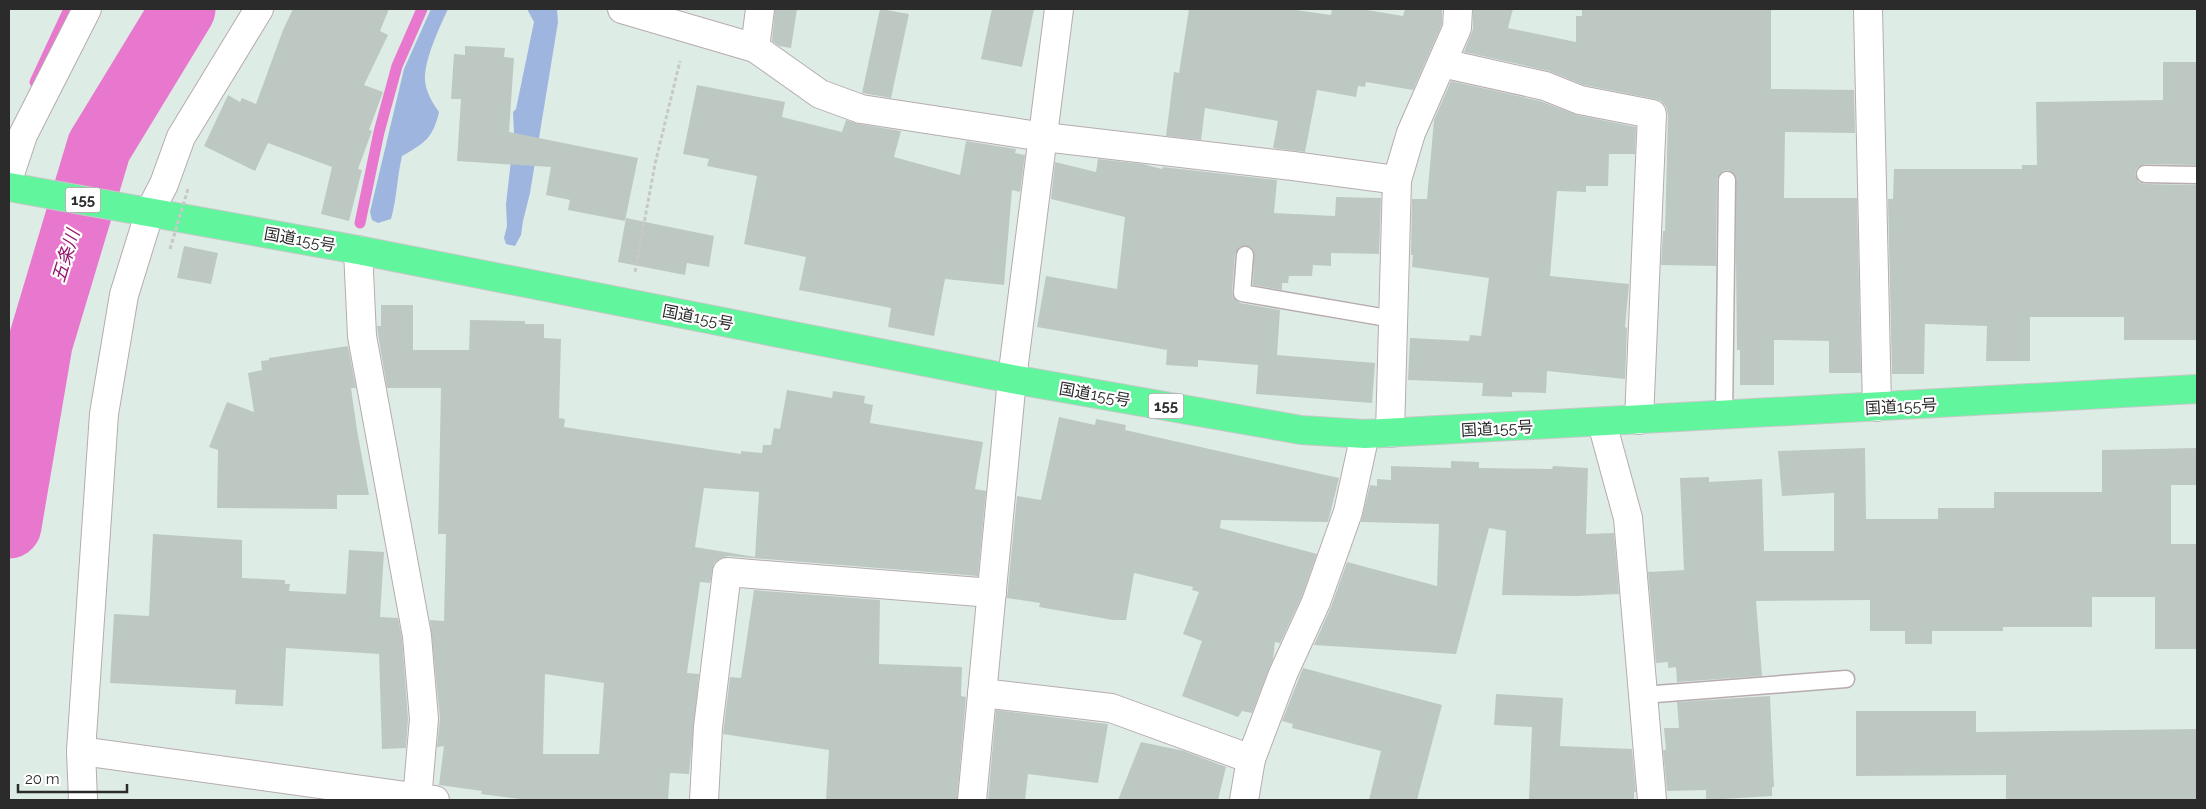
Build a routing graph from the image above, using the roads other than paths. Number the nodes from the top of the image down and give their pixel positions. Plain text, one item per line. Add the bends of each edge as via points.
1 (88, 9) edge
2 (259, 9) edge
3 (622, 9) edge
4 (760, 9) edge
5 (1060, 9) edge
6 (1458, 9) edge
7 (1868, 9) edge
8 (755, 48) junction
9 (1442, 63) junction
10 (1044, 137) junction
11 (2145, 174) dead end
12 (2197, 175) edge
13 (1397, 180) junction
14 (1726, 180) dead end
15 (12, 184) edge
16 (150, 211) junction
17 (358, 250) junction
18 (1245, 255) dead end
19 (1393, 319) junction
20 (1012, 379) junction
21 (2197, 389) edge
22 (1877, 407) junction
23 (1724, 416) junction
24 (1639, 420) junction
25 (1602, 423) junction
26 (1378, 434) junction
27 (992, 593) junction
28 (1846, 679) dead end
29 (982, 693) junction
30 (1643, 695) junction
31 (80, 751) junction
32 (1251, 759) junction
33 (83, 800) edge
34 (423, 800) edge
35 (704, 800) edge
36 (972, 800) edge
37 (1244, 800) edge
38 (1652, 800) edge

1 - 15 street via 23,135
2 - 16 street via 181,137
3 - 8 street
4 - 8 street
5 - 10 street
6 - 9 street via 1457,28
7 - 22 street
8 - 10 street via 820,94 861,109
9 - 13 street via 1410,133
9 - 24 street via 1545,86 1580,100 1652,114
10 - 13 street
10 - 20 street
11 - 12 lane
13 - 19 street
14 - 23 lane
15 - 16 highway, 国道155号 / 155
16 - 17 highway, 国道155号 / 155
16 - 31 street via 124,294 104,414
17 - 20 highway, 国道155号 / 155
17 - 34 street via 362,336 417,636 424,719
18 - 19 lane via 1242,293
19 - 26 street
20 - 26 highway, 国道155号 / 155 via 1301,430
20 - 27 street
21 - 22 highway, 国道155号 / 155
22 - 23 highway, 国道155号 / 155
23 - 24 highway, 国道155号 / 155
24 - 25 highway, 国道155号 / 155
25 - 26 highway, 国道155号 / 155
25 - 30 street via 1628,518
26 - 32 street via 1316,602 1283,674
27 - 29 street
27 - 35 street via 727,572 708,727
28 - 30 lane
29 - 32 street via 1111,708
29 - 36 street
30 - 38 street
31 - 33 street
31 - 34 street
32 - 37 street

